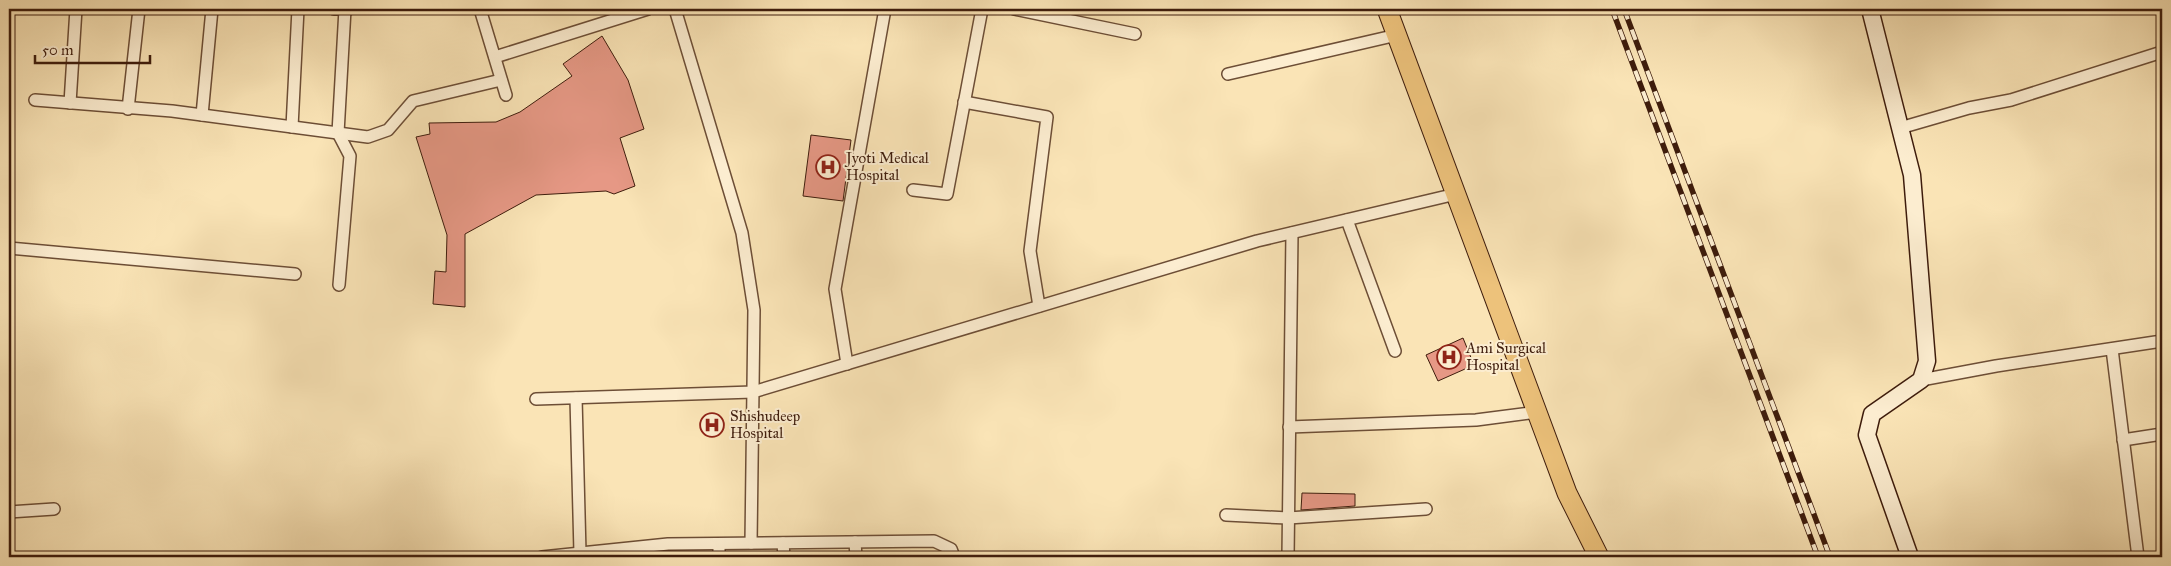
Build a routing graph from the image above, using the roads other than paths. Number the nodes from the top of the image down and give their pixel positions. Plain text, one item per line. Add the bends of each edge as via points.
1 (76, 9) edge
2 (139, 9) edge
3 (212, 9) edge
4 (298, 9) edge
5 (334, 9) edge
6 (345, 9) edge
7 (349, 9) edge
8 (480, 9) edge
9 (648, 9) edge
10 (675, 9) edge
11 (885, 9) edge
12 (982, 9) edge
13 (1014, 9) edge
14 (1387, 9) edge
15 (1870, 9) edge
16 (1135, 34) dead end
17 (1397, 35) junction
18 (2162, 52) edge
19 (495, 57) junction
20 (1228, 74) dead end
21 (502, 80) junction
22 (506, 95) dead end
23 (35, 100) dead end
24 (964, 102) junction
25 (70, 103) junction
26 (128, 109) junction
27 (202, 116) junction
28 (292, 127) junction
29 (1900, 128) junction
30 (338, 133) junction
31 (912, 190) dead end
32 (1456, 194) junction
33 (1347, 220) junction
34 (1292, 233) junction
35 (9, 248) edge
36 (295, 274) dead end
37 (339, 285) dead end
38 (1039, 306) junction
39 (2162, 341) edge
40 (2112, 349) junction
41 (1395, 351) dead end
42 (847, 364) junction
43 (1922, 380) junction
44 (753, 392) junction
45 (576, 398) junction
46 (536, 399) dead end
47 (1537, 412) junction
48 (1289, 428) junction
49 (2162, 434) edge
50 (2123, 440) junction
51 (1426, 508) dead end
52 (54, 510) dead end
53 (9, 512) edge
54 (1226, 515) dead end
55 (1288, 518) junction
56 (855, 542) junction
57 (751, 543) junction
58 (783, 543) junction
59 (719, 544) junction
60 (580, 553) junction
61 (542, 557) edge
62 (719, 557) edge
63 (784, 557) edge
64 (856, 557) edge
65 (954, 557) edge
66 (1288, 557) edge
67 (1599, 557) edge
68 (1910, 557) edge
69 (2138, 557) edge

1 - 25 street
2 - 26 street
3 - 27 street
4 - 28 street
5 - 6 street
6 - 7 street
6 - 30 street
8 - 19 street
9 - 19 street
10 - 44 street via 742,233 754,310
11 - 42 street via 835,289
12 - 24 street
13 - 16 street
14 - 17 main road
15 - 29 main road
17 - 20 street
17 - 32 main road
18 - 29 street via 2011,100
19 - 21 street
21 - 22 street
21 - 30 street via 413,101 388,130 368,137
23 - 25 street
24 - 31 street via 947,194
24 - 38 street via 1047,117 1030,251
25 - 26 street
26 - 27 street
27 - 28 street
28 - 30 street
29 - 43 main road via 1913,185 1927,362
30 - 37 street via 350,156
32 - 33 street
32 - 47 main road
33 - 34 street
33 - 41 street
34 - 38 street
34 - 48 street
35 - 36 street
38 - 42 street
39 - 40 street
40 - 43 street
40 - 50 street
42 - 44 street
43 - 68 main road via 1872,414 1867,435
44 - 45 street
44 - 57 street
45 - 46 street
45 - 60 street
47 - 48 street via 1476,420
47 - 67 main road via 1567,493
48 - 55 street
49 - 50 street
50 - 69 street
51 - 55 street
52 - 53 street
54 - 55 street
55 - 66 street
56 - 58 street
56 - 64 street
56 - 65 street via 934,541 951,548
57 - 58 street
57 - 59 street
58 - 63 street
59 - 60 street via 668,544
59 - 62 street
60 - 61 street

